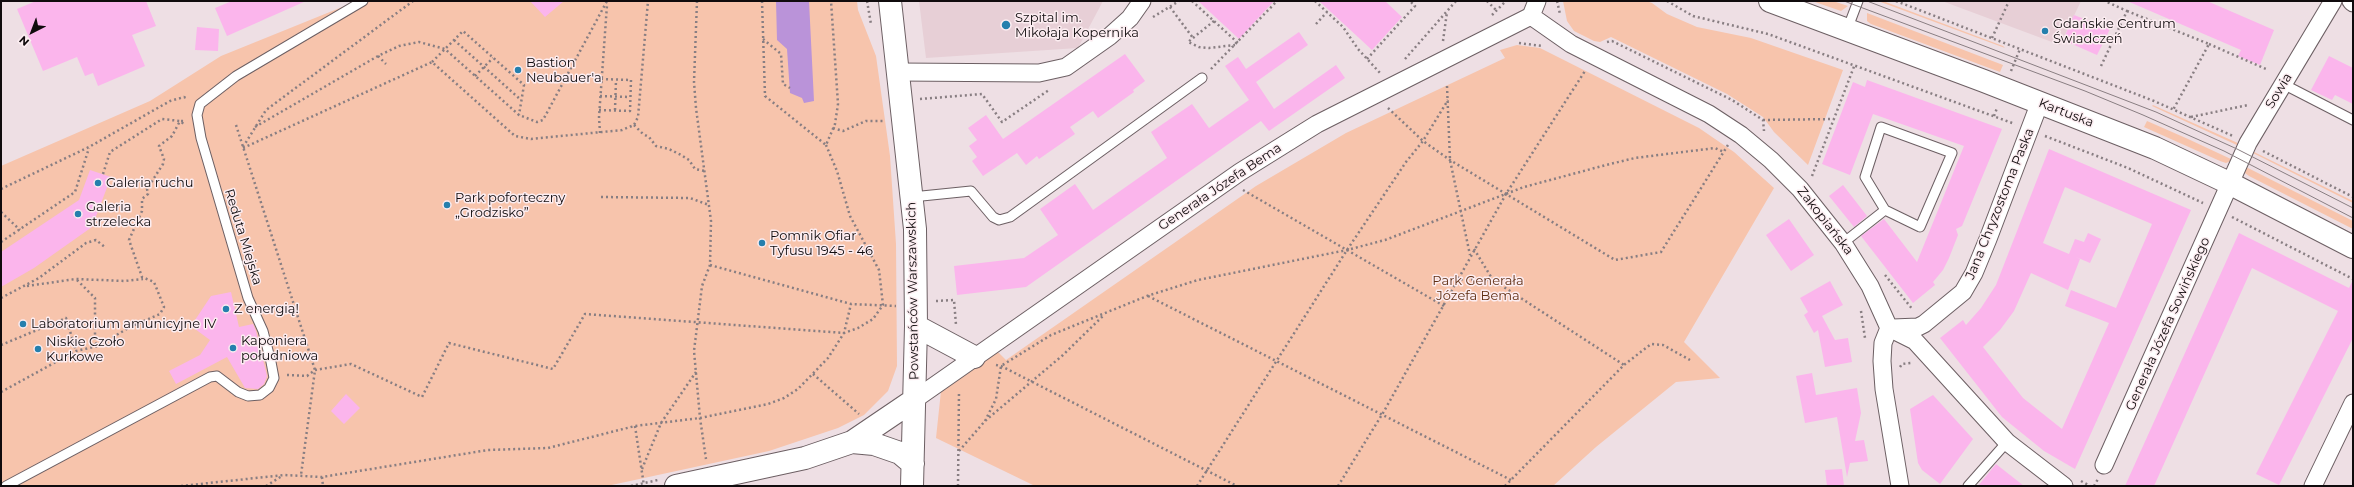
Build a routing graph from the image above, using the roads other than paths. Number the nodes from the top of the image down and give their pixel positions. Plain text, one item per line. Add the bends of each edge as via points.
1 (363, 1) edge
2 (890, 1) edge
3 (1142, 1) edge
4 (1770, 1) edge
5 (1858, 1) edge
6 (2333, 1) edge
7 (1534, 9) edge
8 (1847, 30) junction
9 (898, 72) junction
10 (1202, 78) road end
11 (2283, 84) junction
12 (2040, 102) junction
13 (2353, 120) edge
14 (2230, 183) junction
15 (912, 197) junction
16 (1885, 210) junction
17 (1843, 243) junction
18 (2353, 247) edge
19 (916, 326) junction
20 (1889, 328) junction
21 (974, 357) junction
22 (914, 400) junction
23 (2353, 403) edge
24 (852, 442) junction
25 (2008, 442) junction
26 (912, 464) junction
27 (2104, 465) dead end
28 (6, 486) edge
29 (676, 486) edge
30 (912, 486) edge
31 (1900, 486) edge
32 (1968, 486) edge
33 (2064, 486) edge
34 (2313, 486) edge

1 - 28 lane, Reduta Miejska via 236,76 200,104 197,115 201,138 248,298 263,331 274,374 270,388 254,397 238,392 217,376 210,377
2 - 9 street, Powstańców Warszawskich
3 - 9 street via 1130,18 1066,67 1039,73
4 - 8 street, Kartuska
5 - 8 lane
6 - 11 street, Sowia
7 - 17 street, Zakopiańska via 1571,44 1709,114 1741,135 1800,189
7 - 21 street, Generała Józefa Bema via 1382,84 1233,176
8 - 12 street, Kartuska
9 - 15 street, Powstańców Warszawskich
10 - 15 lane via 1010,217 1000,220 993,216 971,191
11 - 13 lane
11 - 14 street, Sowia via 2248,143
12 - 14 street, Kartuska via 2155,148
12 - 20 street, Jana Chryzostoma Paska via 1988,240 1963,292 1918,327
14 - 18 street, Kartuska
14 - 27 street, Generała Józefa Sowińskiego
15 - 19 street, Powstańców Warszawskich
16 - 16 lane via 1865,177 1881,127 1952,153 1920,227
16 - 17 lane
17 - 20 street, Zakopiańska via 1870,286
19 - 21 street
19 - 22 street, Powstańców Warszawskich
20 - 25 street via 1915,341
20 - 31 street via 1883,343 1882,361 1884,389
21 - 22 street, Generała Józefa Bema
22 - 24 street
22 - 26 street, Powstańców Warszawskich
23 - 34 street
24 - 26 street via 874,444 900,452
24 - 29 street via 805,458
25 - 32 lane
25 - 33 street
26 - 30 street, Powstańców Warszawskich

